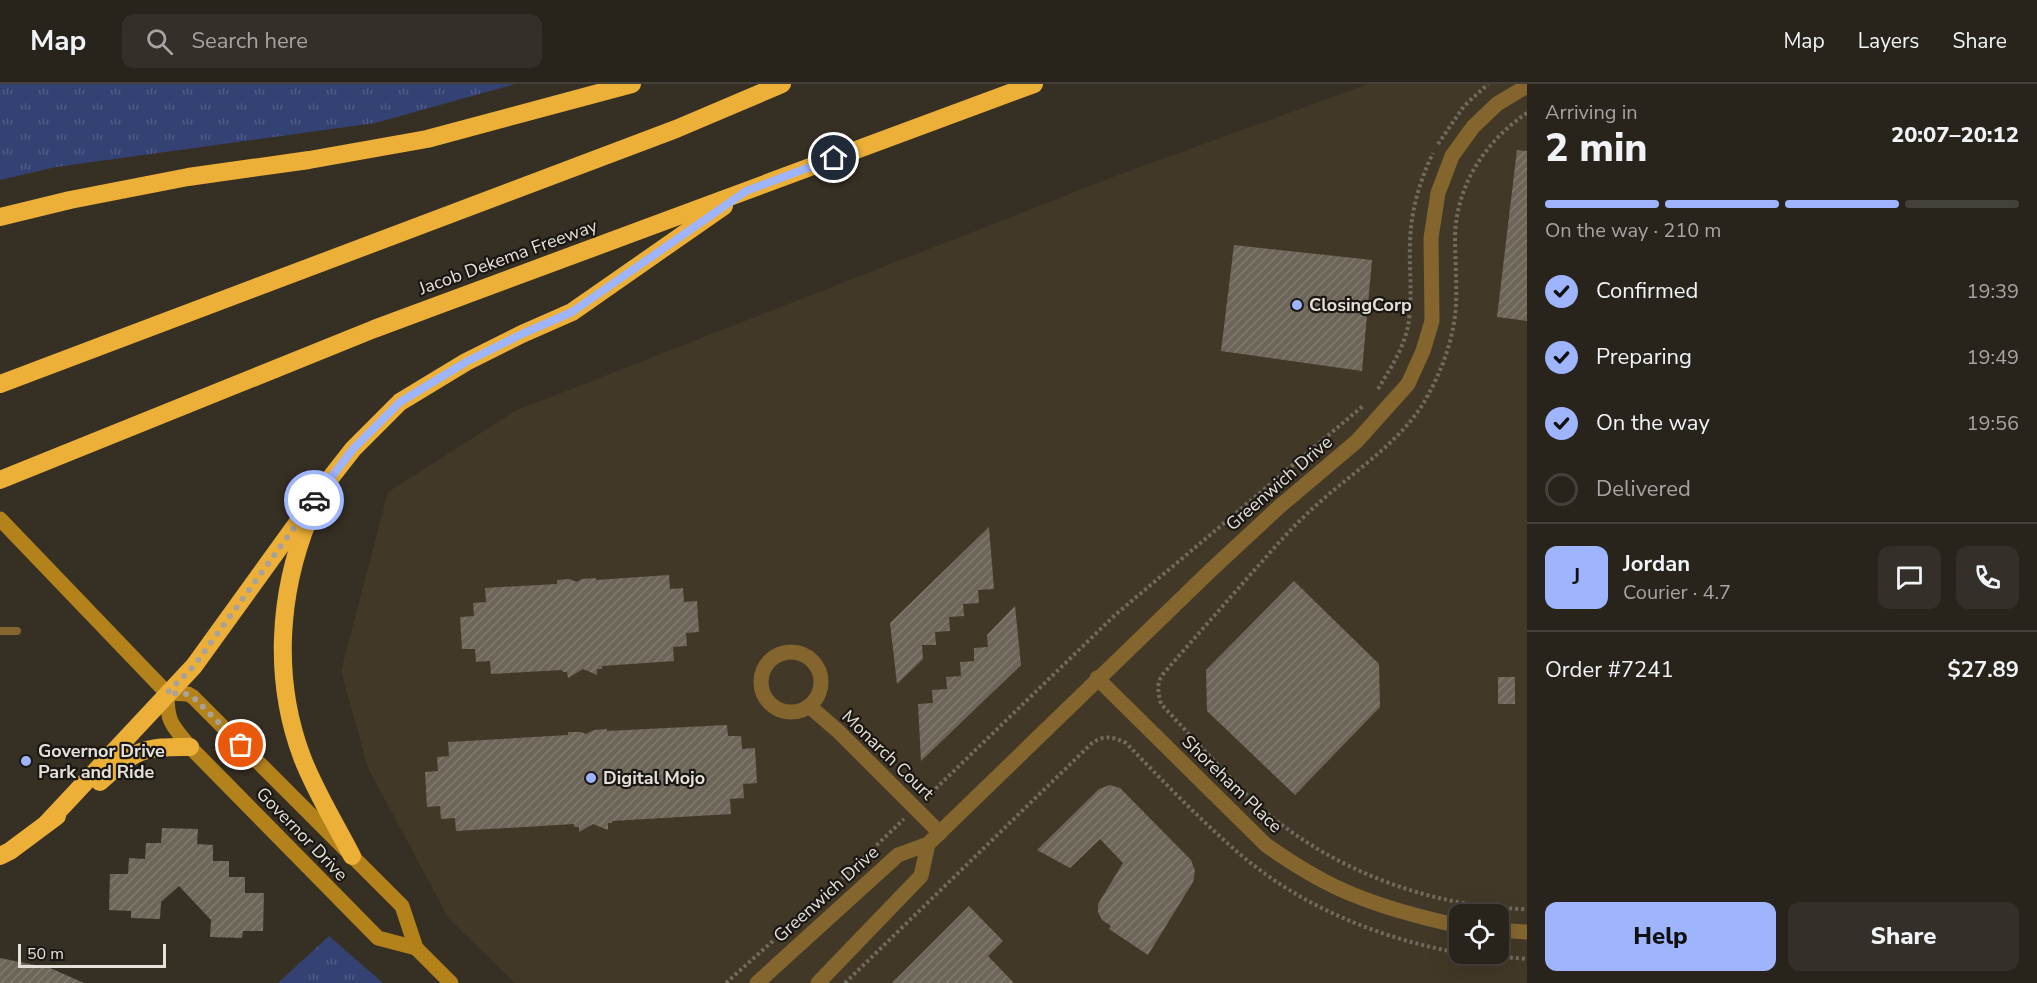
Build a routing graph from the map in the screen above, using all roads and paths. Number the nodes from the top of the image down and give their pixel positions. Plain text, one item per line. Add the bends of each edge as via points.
1 (633, 84) edge
2 (782, 84) edge
3 (1034, 84) edge
4 (1488, 84) edge
5 (1527, 86) edge
6 (1527, 113) edge
7 (746, 191) junction
8 (0, 217) edge
9 (4, 383) edge
10 (1377, 393) dead end
11 (1369, 400) dead end
12 (0, 480) edge
13 (321, 490) junction
14 (0, 519) edge
15 (0, 631) edge
16 (17, 631) dead end
17 (1097, 678) junction
18 (167, 693) junction
19 (809, 706) junction
20 (190, 747) junction
21 (915, 808) junction
22 (47, 823) junction
23 (940, 833) junction
24 (928, 844) junction
25 (0, 856) edge
26 (352, 856) junction
27 (1527, 909) edge
28 (1449, 923) edge
29 (1509, 931) edge
30 (1527, 932) edge
31 (416, 948) junction
32 (1449, 950) edge
33 (1509, 957) edge
34 (1527, 959) edge
35 (451, 983) edge
36 (726, 983) edge
37 (757, 983) edge
38 (818, 983) edge
39 (845, 983) edge

1 - 8 highway via 427,139 177,179
2 - 9 highway via 676,129
3 - 7 highway, Jacob Dekema Freeway
4 - 10 path via 1464,106 1443,135 1420,184 1410,243 1408,328 1399,354
5 - 17 street, Greenwich Drive via 1497,104 1473,127 1452,156 1438,193 1431,238 1432,321 1408,384 1357,441 1236,546
6 - 27 path via 1483,153 1467,182 1457,213 1454,323 1442,366 1427,397 1394,439 1291,530 1163,674 1157,690 1161,704 1250,797 1310,844 1404,887 1498,909
7 - 12 highway, Jacob Dekema Freeway via 374,329
7 - 13 highway via 572,312 466,362 400,402 353,449
11 - 21 path via 1115,615
13 - 18 highway via 194,666
13 - 26 highway via 297,547 286,596 281,652 288,711 302,758
14 - 18 main road
15 - 16 lane
17 - 23 street, Greenwich Drive
17 - 28 street, Shoreham Place via 1266,845 1290,862 1352,895
18 - 20 main road, Governor Drive via 170,724
18 - 22 highway
18 - 26 main road, Governor Drive via 193,697
19 - 19 street via 820,690 819,670 814,661 796,652 777,654 763,669 761,689 765,698 780,710 790,712
19 - 21 street, Monarch Court
20 - 22 highway via 159,747 137,753 75,806
20 - 31 main road, Governor Drive via 378,938
21 - 23 street, Monarch Court
21 - 36 path
22 - 25 highway
23 - 24 street, Greenwich Drive
24 - 37 street, Greenwich Drive via 898,855
24 - 38 street via 921,876
26 - 31 main road, Governor Drive via 402,906
29 - 30 street
31 - 35 main road, Governor Drive
32 - 39 path via 1378,932 1292,890 1241,855 1126,743 1108,737 1090,744
33 - 34 path

